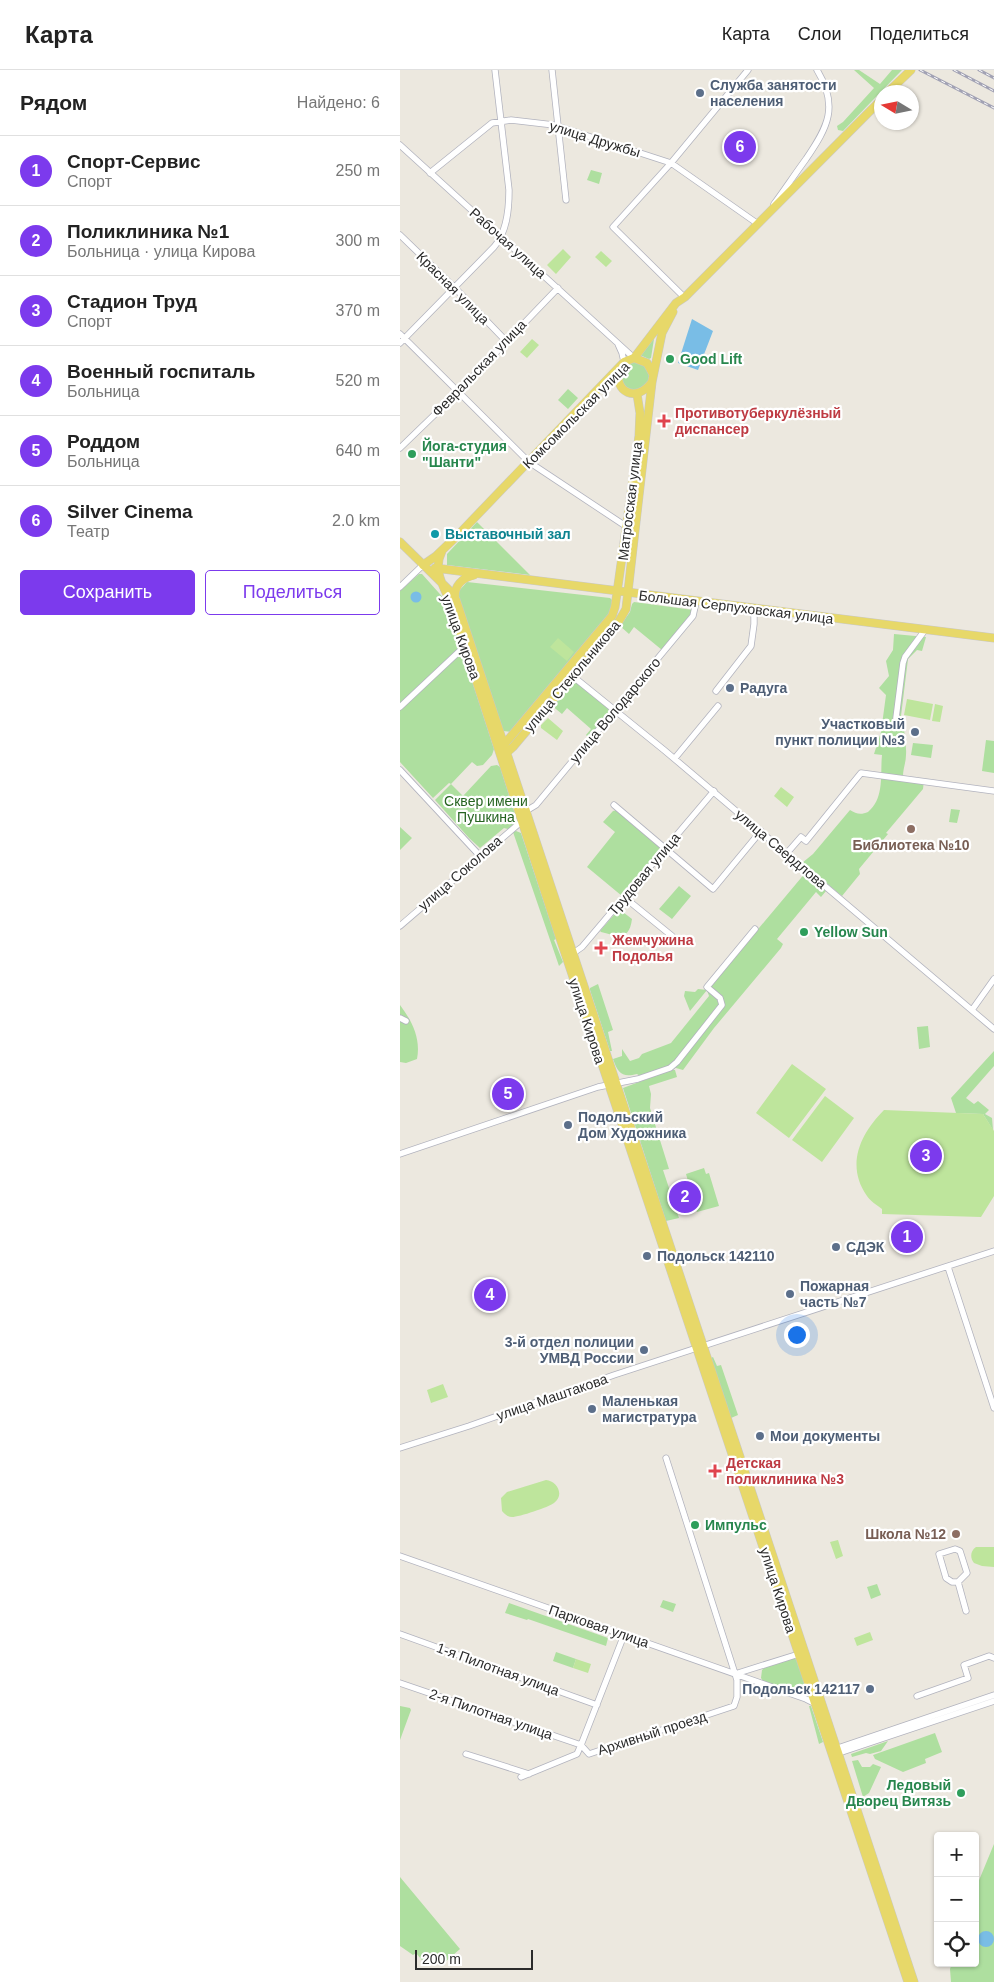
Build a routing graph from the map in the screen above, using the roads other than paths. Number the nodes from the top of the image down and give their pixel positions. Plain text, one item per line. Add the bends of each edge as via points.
1 (494, 70) edge
2 (552, 70) edge
3 (748, 70) edge
4 (817, 70) edge
5 (911, 70) edge
6 (895, 85) edge
7 (874, 107) edge
8 (500, 122) junction
9 (560, 127) junction
10 (400, 145) edge
11 (671, 163) junction
12 (430, 173) junction
13 (566, 200) dead end
14 (766, 215) junction
15 (758, 224) junction
16 (400, 236) edge
17 (501, 238) junction
18 (454, 287) junction
19 (558, 288) junction
20 (684, 297) junction
21 (402, 338) edge
22 (616, 340) junction
23 (506, 341) junction
24 (634, 358) junction
25 (622, 365) junction
26 (652, 379) junction
27 (458, 392) junction
28 (637, 394) junction
29 (400, 448) edge
30 (529, 462) junction
31 (627, 527) junction
32 (400, 542) edge
33 (442, 551) junction
34 (423, 565) junction
35 (438, 569) junction
36 (477, 574) junction
37 (440, 582) junction
38 (400, 586) edge
39 (619, 592) junction
40 (628, 594) junction
41 (456, 600) junction
42 (696, 602) junction
43 (615, 607) joint
44 (754, 610) junction
45 (925, 630) junction
46 (994, 638) edge
47 (465, 646) junction
48 (569, 673) junction
49 (716, 691) dead end
50 (400, 706) edge
51 (718, 706) dead end
52 (615, 710) junction
53 (896, 718) dead end
54 (503, 751) junction
55 (675, 758) junction
56 (400, 770) edge
57 (714, 791) junction
58 (994, 791) edge
59 (614, 805) dead end
60 (525, 817) junction
61 (761, 831) junction
62 (665, 849) junction
63 (787, 854) junction
64 (480, 856) junction
65 (624, 897) junction
66 (552, 903) junction
67 (400, 926) edge
68 (754, 929) dead end
69 (672, 936) dead end
70 (572, 954) junction
71 (572, 966) junction
72 (994, 979) edge
73 (972, 1010) junction
74 (400, 1018) edge
75 (406, 1021) dead end
76 (994, 1028) edge
77 (612, 1084) junction
78 (400, 1154) edge
79 (994, 1252) edge
80 (948, 1268) junction
81 (700, 1347) junction
82 (994, 1408) edge
83 (400, 1448) edge
84 (666, 1458) dead end
85 (400, 1556) edge
86 (958, 1582) junction
87 (966, 1611) dead end
88 (400, 1634) edge
89 (624, 1635) junction
90 (802, 1653) junction
91 (994, 1658) edge
92 (735, 1674) junction
93 (814, 1680) junction
94 (400, 1684) edge
95 (811, 1690) junction
96 (994, 1695) edge
97 (798, 1696) junction
98 (917, 1696) dead end
99 (994, 1701) edge
100 (816, 1704) junction
101 (597, 1705) junction
102 (931, 1720) junction
103 (581, 1745) junction
104 (835, 1751) junction
105 (466, 1754) dead end
106 (529, 1774) junction
107 (521, 1776) dead end
108 (908, 1982) edge
109 (914, 1982) edge

1 - 8 street
2 - 9 street
3 - 11 street
4 - 14 street via 827,92 830,110 827,124 817,145
5 - 6 main road
7 - 14 main road, Комсомольская улица
8 - 9 street, улица Дружбы via 511,120
8 - 12 street, улица Дружбы via 492,123
8 - 17 street via 509,197
9 - 11 street, улица Дружбы
9 - 13 street
10 - 12 street, Рабочая улица
11 - 15 street, улица Дружбы
11 - 20 street via 613,227
12 - 17 street, Рабочая улица
14 - 15 main road, Комсомольская улица
15 - 20 main road, Комсомольская улица
16 - 18 street, Красная улица
17 - 18 street
17 - 19 street, Рабочая улица
18 - 21 street
18 - 23 street, Красная улица
19 - 22 street, Рабочая улица
19 - 23 street, Февральская улица
20 - 24 main road, Комсомольская улица via 665,316
20 - 26 main road, Комсомольская улица via 662,333
21 - 27 street
22 - 24 street, Рабочая улица
22 - 25 street, Рабочая улица via 622,353
23 - 27 street, Февральская улица
24 - 25 main road, Комсомольская улица
24 - 26 main road via 647,363
25 - 28 main road via 617,375 618,383 623,389
25 - 30 main road, Комсомольская улица
26 - 28 main road via 646,390
26 - 40 main road, Матросская улица
27 - 29 street, Февральская улица
27 - 30 street
28 - 31 main road, Матросская улица via 639,426
30 - 31 street
30 - 33 main road, Комсомольская улица
31 - 39 main road, Матросская улица
32 - 34 main road
33 - 34 main road, Комсомольская улица
33 - 35 main road
34 - 35 main road, Большая Серпуховская улица
34 - 37 main road
34 - 38 street
35 - 36 main road, Большая Серпуховская улица
35 - 37 main road
36 - 39 main road, Большая Серпуховская улица
36 - 41 main road via 458,586
37 - 41 main road, улица Кирова
37 - 47 main road, улица Кирова
39 - 40 main road, Большая Серпуховская улица
39 - 43 main road, Матросская улица
40 - 42 main road, Большая Серпуховская улица
40 - 48 main road, улица Стекольникова via 626,609 619,621
41 - 54 main road, улица Кирова
42 - 44 main road, Большая Серпуховская улица
42 - 52 street, улица Володарского via 693,616
43 - 48 main road, улица Стекольникова via 612,616
44 - 45 main road, Большая Серпуховская улица
44 - 49 street via 751,646
45 - 46 main road, Большая Серпуховская улица
45 - 53 street via 905,657
47 - 50 street
47 - 54 main road, улица Кирова
48 - 52 street, улица Свердлова
48 - 54 main road, улица Стекольникова
51 - 55 street
52 - 55 street, улица Свердлова
52 - 60 street, улица Володарского
54 - 60 main road, улица Кирова
55 - 57 street, улица Свердлова
56 - 64 street
57 - 61 street, улица Свердлова
57 - 62 street, Трудовая улица
58 - 63 street via 861,773 806,841 801,837
59 - 62 street
60 - 64 street, улица Соколова
60 - 66 main road, улица Кирова
61 - 62 street via 713,889
61 - 63 street, улица Свердлова
62 - 65 street, Трудовая улица
63 - 73 street, улица Свердлова
64 - 67 street, улица Соколова
65 - 69 street
65 - 70 street, Трудовая улица via 582,947
66 - 70 main road, улица Кирова
66 - 71 main road, улица Кирова
68 - 77 street via 707,987 720,998 722,1005 677,1062 670,1068 638,1079
70 - 71 main road, улица Кирова
71 - 77 main road, улица Кирова
72 - 73 street
73 - 76 street, улица Свердлова
74 - 75 street
77 - 78 street
77 - 81 main road, улица Кирова
79 - 80 street, улица Маштакова
80 - 81 street, улица Маштакова
80 - 82 street
81 - 83 street, улица Маштакова
81 - 90 main road, улица Кирова
84 - 92 street
85 - 89 street, Парковая улица
86 - 86 street via 946,1578 939,1554 955,1549 960,1551 967,1573
86 - 87 street
88 - 101 street, 1-я Пилотная улица
89 - 92 street, Парковая улица
89 - 101 street
90 - 92 street
90 - 93 main road, улица Кирова
90 - 95 main road, улица Кирова
91 - 98 street via 989,1656 964,1665 968,1678
92 - 97 street, Парковая улица
92 - 103 street, Архивный проезд via 737,1697 734,1706 589,1754
93 - 95 street
93 - 104 main road, улица Кирова
94 - 103 street, 2-я Пилотная улица
95 - 97 street
95 - 100 main road, улица Кирова
96 - 102 street
97 - 100 street, Парковая улица
99 - 102 street
100 - 104 main road, улица Кирова
101 - 103 street
102 - 104 street
103 - 106 street, Архивный проезд via 577,1754
104 - 108 main road, улица Кирова
104 - 109 main road, улица Кирова
105 - 106 street
106 - 107 street, Архивный проезд

